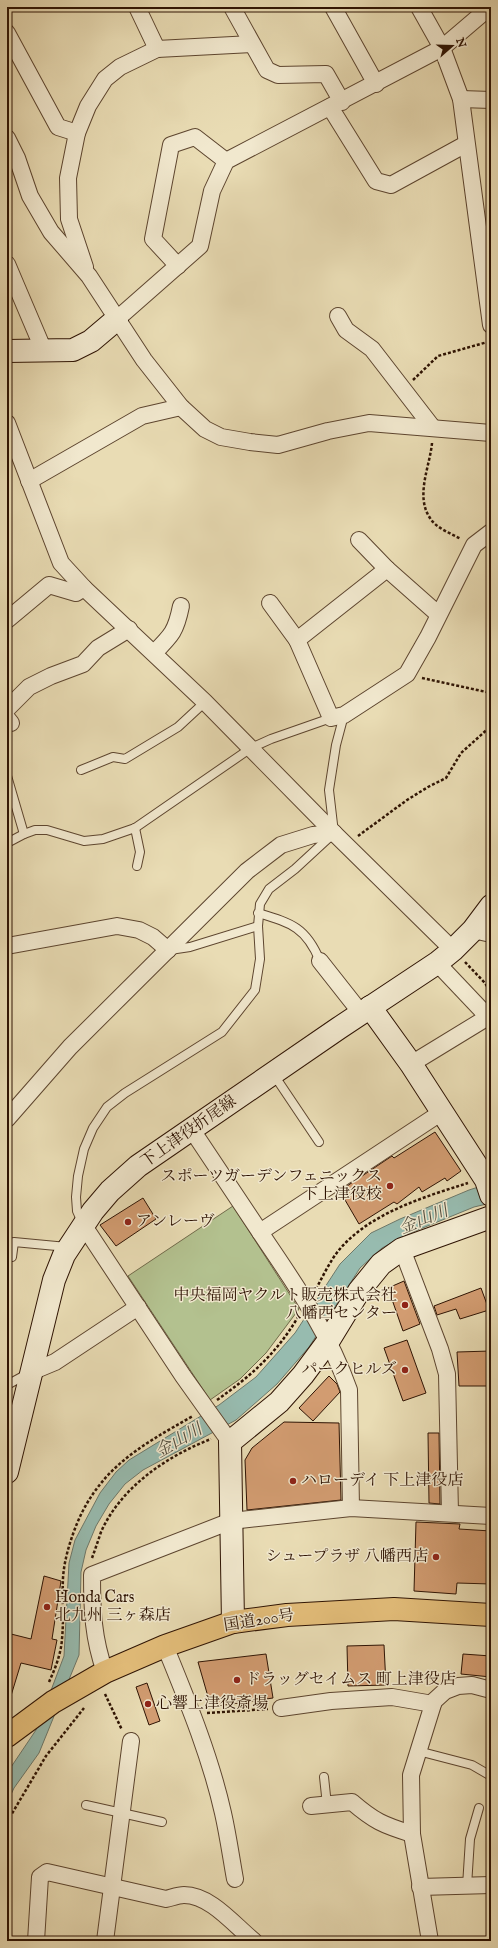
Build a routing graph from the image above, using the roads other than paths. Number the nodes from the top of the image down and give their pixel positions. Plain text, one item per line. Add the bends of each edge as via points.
1 (137, 7) edge
2 (232, 7) edge
3 (333, 7) edge
4 (419, 7) edge
5 (490, 7) edge
6 (7, 33) edge
7 (252, 44) junction
8 (442, 48) junction
9 (157, 49) junction
10 (376, 84) junction
11 (460, 99) junction
12 (491, 100) edge
13 (336, 104) junction
14 (77, 133) junction
15 (7, 138) edge
16 (466, 144) junction
17 (226, 162) junction
18 (7, 264) edge
19 (178, 266) junction
20 (88, 276) junction
21 (338, 316) dead end
22 (117, 319) junction
23 (491, 325) edge
24 (7, 351) edge
25 (44, 351) junction
26 (181, 408) junction
27 (7, 423) edge
28 (433, 428) junction
29 (491, 433) edge
30 (11, 448) edge
31 (29, 481) junction
32 (491, 532) edge
33 (359, 540) dead end
34 (387, 569) junction
35 (84, 588) junction
36 (270, 603) dead end
37 (181, 606) dead end
38 (439, 615) junction
39 (8, 616) edge
40 (129, 629) junction
41 (297, 640) junction
42 (154, 653) junction
43 (205, 702) junction
44 (8, 717) edge
45 (338, 717) junction
46 (251, 748) junction
47 (81, 770) dead end
48 (7, 776) edge
49 (135, 828) junction
50 (334, 833) junction
51 (24, 834) junction
52 (7, 843) edge
53 (137, 866) dead end
54 (491, 906) edge
55 (258, 913) junction
56 (258, 926) junction
57 (482, 932) edge
58 (7, 946) edge
59 (168, 950) junction
60 (445, 957) junction
61 (320, 961) joint
62 (366, 1010) junction
63 (489, 1018) edge
64 (411, 1064) junction
65 (273, 1074) junction
66 (442, 1112) junction
67 (7, 1119) edge
68 (192, 1130) junction
69 (319, 1142) dead end
70 (488, 1181) edge
71 (491, 1218) edge
72 (84, 1226) junction
73 (260, 1232) junction
74 (68, 1247) junction
75 (402, 1249) junction
76 (12, 1257) dead end
77 (138, 1307) junction
78 (327, 1336) junction
79 (31, 1372) junction
80 (7, 1385) edge
81 (226, 1436) junction
82 (7, 1472) edge
83 (351, 1508) junction
84 (450, 1513) junction
85 (491, 1516) edge
86 (231, 1521) junction
87 (491, 1615) edge
88 (233, 1622) junction
89 (165, 1646) junction
90 (105, 1672) junction
91 (491, 1690) edge
92 (433, 1704) junction
93 (280, 1708) road end
94 (7, 1736) edge
95 (132, 1741) road end
96 (418, 1750) junction
97 (491, 1776) edge
98 (324, 1777) dead end
99 (86, 1805) dead end
100 (327, 1805) junction
101 (311, 1806) dead end
102 (479, 1808) dead end
103 (121, 1812) junction
104 (162, 1822) dead end
105 (412, 1834) junction
106 (235, 1879) dead end
107 (491, 1885) edge
108 (467, 1886) junction
109 (111, 1887) junction
110 (420, 1888) junction
111 (36, 1941) edge
112 (105, 1941) edge
113 (254, 1941) edge
114 (430, 1941) edge

1 - 9 street
2 - 7 street
3 - 10 street
4 - 8 street
5 - 8 street
6 - 14 street via 58,127
7 - 9 street
7 - 13 street via 267,70 278,75 326,74
8 - 10 street
8 - 11 street
9 - 14 street via 120,67 105,79 88,106
10 - 13 street
11 - 12 street
11 - 16 street
13 - 16 street via 376,181 391,185
13 - 17 street
14 - 20 street via 68,178 69,219
15 - 20 street via 30,196 51,232
16 - 23 street
17 - 19 street via 212,192 200,246
17 - 19 street via 195,137 170,145 152,239
18 - 25 street
19 - 22 street
20 - 22 street
21 - 28 street via 346,330 372,349
22 - 25 street via 91,342 73,350
22 - 26 street via 144,360
24 - 25 street
26 - 28 street via 205,429 221,437 278,445 369,423
26 - 31 street via 142,416
27 - 30 street
28 - 29 street
30 - 31 street
31 - 35 street via 61,563
32 - 38 street via 474,545
33 - 34 street
34 - 38 street
34 - 41 street
35 - 39 street via 76,593 49,585
35 - 40 street
36 - 41 street
37 - 42 street via 177,627
38 - 45 street via 407,674
40 - 42 street
40 - 44 street via 98,648 84,664 29,687
41 - 45 street
42 - 43 street
43 - 46 street
43 - 47 lane via 178,727 130,756 124,759 113,757
45 - 46 lane
45 - 50 lane via 329,790
46 - 49 lane
46 - 50 street
48 - 51 lane
49 - 51 lane via 103,839 84,841 47,830 35,830
49 - 53 lane via 140,852
50 - 55 lane via 269,889
50 - 59 street via 313,835 281,845 247,871
50 - 60 street
51 - 52 lane
54 - 57 street, 下上津役折尾線
55 - 56 lane
55 - 61 lane via 290,923 303,933 314,946
56 - 59 lane via 190,947
56 - 72 lane via 260,959 255,990 222,1032 125,1093 107,1107 93,1128 84,1149 77,1183 77,1211
57 - 60 street, 下上津役折尾線
58 - 59 street via 117,926 139,930 153,937
59 - 67 street via 70,1047
60 - 62 street, 下上津役折尾線
60 - 63 street
61 - 62 street
62 - 64 street
62 - 65 street, 下上津役折尾線
63 - 64 street
64 - 66 street
65 - 68 street, 下上津役折尾線
65 - 69 lane
66 - 70 street
66 - 73 street
68 - 72 street, 下上津役折尾線 via 130,1173 92,1211
68 - 73 street
71 - 75 street
72 - 74 street, 下上津役折尾線
72 - 77 street
73 - 78 street
74 - 76 lane via 15,1238
74 - 79 street, 下上津役折尾線 via 54,1280
75 - 78 street via 382,1264
75 - 84 street via 447,1374
77 - 79 street via 55,1362
77 - 81 street
78 - 81 street via 303,1375 279,1402
78 - 83 street via 349,1390
79 - 80 lane
79 - 82 street, 下上津役折尾線
81 - 86 street
83 - 84 street
83 - 86 street
84 - 85 street
86 - 88 street
86 - 90 street via 92,1575 92,1614 97,1648
87 - 88 highway, 国道200号 via 394,1609 287,1615
88 - 89 highway, 国道200号
89 - 90 highway, 国道200号
89 - 106 street via 192,1713 223,1812
90 - 94 highway, 国道200号 via 37,1713
91 - 92 street via 472,1685 458,1686 445,1691
92 - 93 street via 392,1697
92 - 96 street
95 - 103 street
96 - 97 lane via 472,1765
96 - 105 street via 411,1775
98 - 100 lane
99 - 103 lane
100 - 101 street
100 - 105 street via 352,1802 382,1825
102 - 108 lane via 470,1839
103 - 104 lane
103 - 109 street
105 - 110 street
107 - 108 street
108 - 110 street
109 - 111 street via 47,1872 40,1877
109 - 112 street
109 - 113 street via 166,1899 184,1895 196,1898 224,1913 238,1929
110 - 114 street

